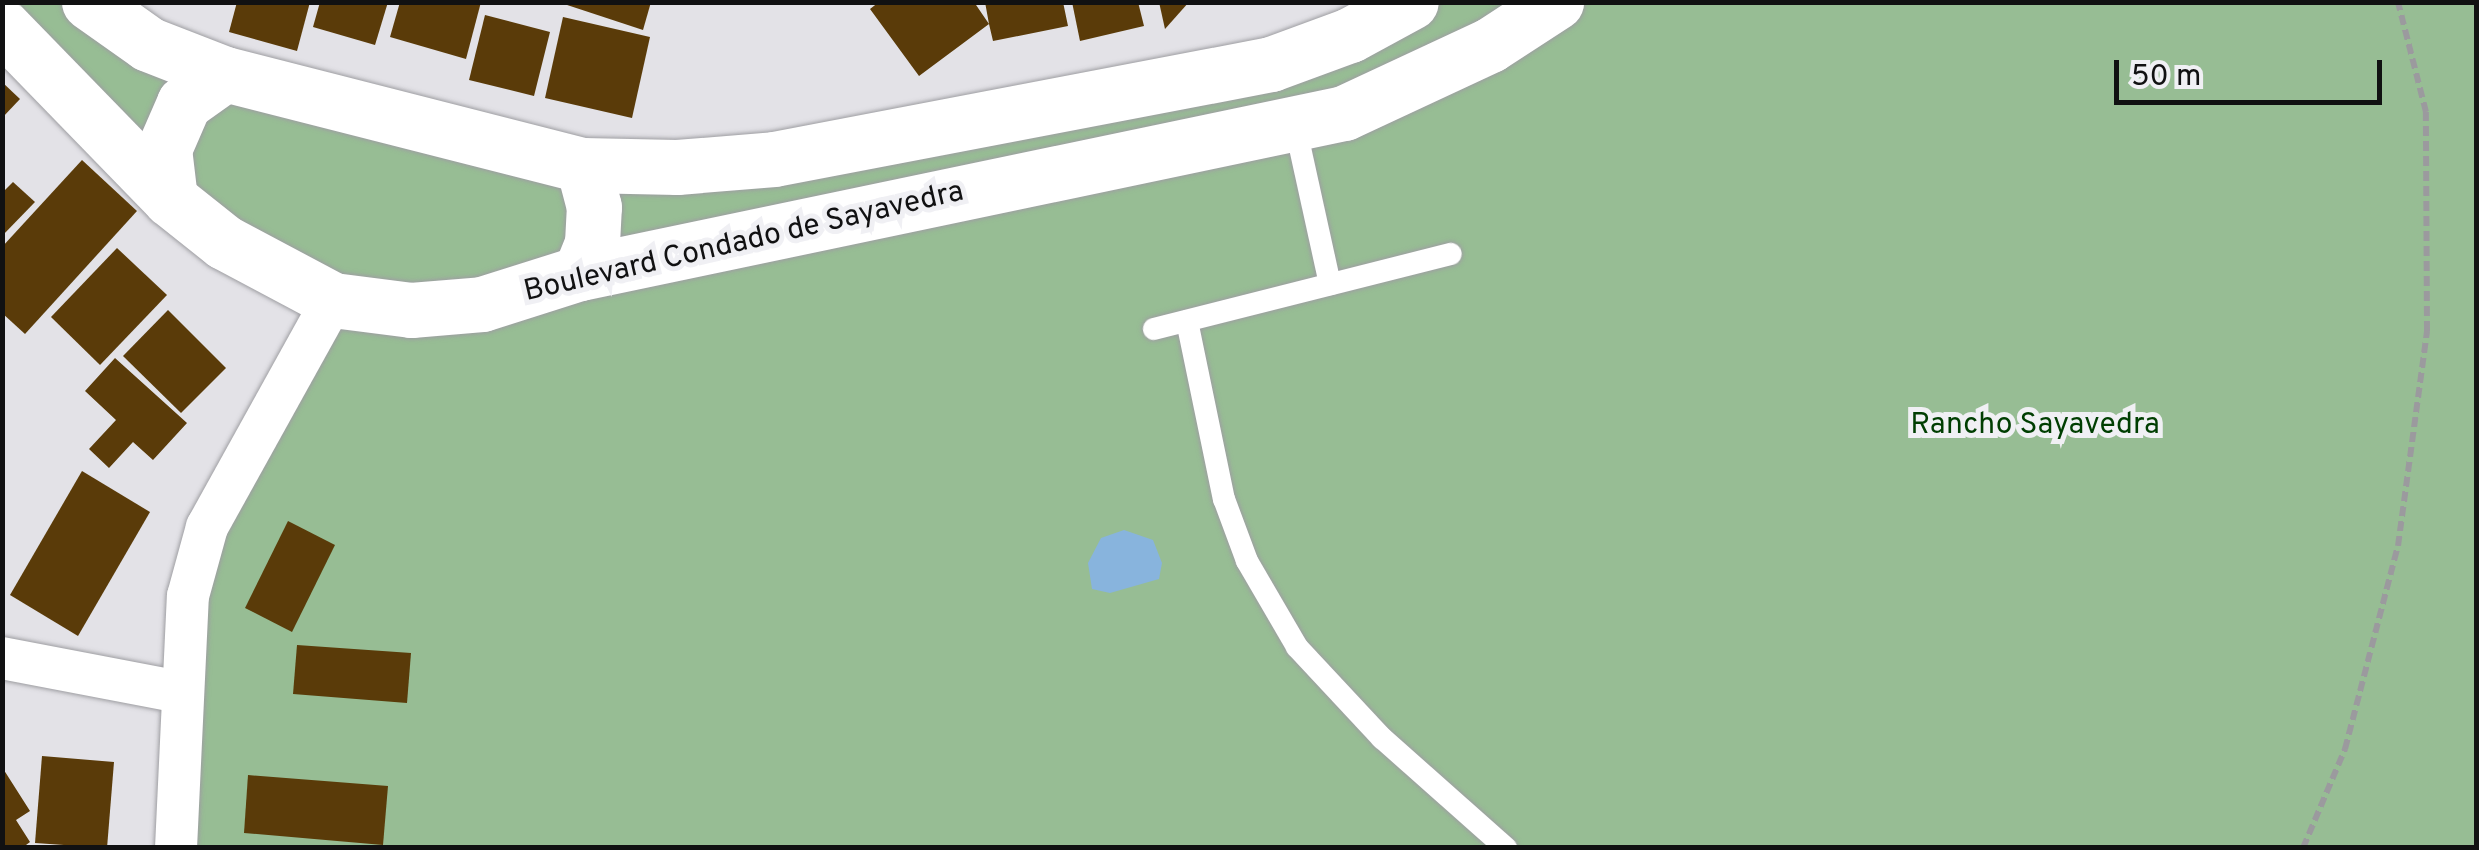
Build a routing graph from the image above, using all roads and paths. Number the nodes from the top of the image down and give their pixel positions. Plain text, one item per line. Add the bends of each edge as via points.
1 (89, 2) edge
2 (1411, 2) edge
3 (1556, 2) edge
4 (2398, 2) edge
5 (2, 26) edge
6 (225, 74) junction
7 (1295, 125) junction
8 (583, 165) junction
9 (170, 199) junction
10 (1451, 254) dead end
11 (580, 274) junction
12 (1330, 284) junction
13 (333, 300) junction
14 (1187, 321) junction
15 (1154, 330) dead end
16 (2, 658) edge
17 (181, 692) junction
18 (176, 848) edge
19 (1506, 848) edge
20 (2303, 848) edge

1 - 6 street via 148,44
2 - 8 street via 1350,35 1271,64 1200,78 774,159
3 - 7 street, Boulevard Condado de Sayavedra via 1490,46 1392,94
4 - 20 path via 2426,112 2427,331 2398,546 2345,750
5 - 9 street, Boulevard Condado de Sayavedra
6 - 8 street
6 - 9 street via 184,102 164,149
7 - 11 street, Boulevard Condado de Sayavedra
7 - 12 lane
8 - 11 street via 594,207 592,243
9 - 13 street, Boulevard Condado de Sayavedra via 224,242
10 - 12 lane
11 - 13 street, Boulevard Condado de Sayavedra via 482,304 412,310
12 - 14 lane
13 - 17 street via 207,526 188,596
14 - 15 lane
14 - 19 lane via 1224,500 1247,561 1297,647 1382,738
16 - 17 street
17 - 18 street

